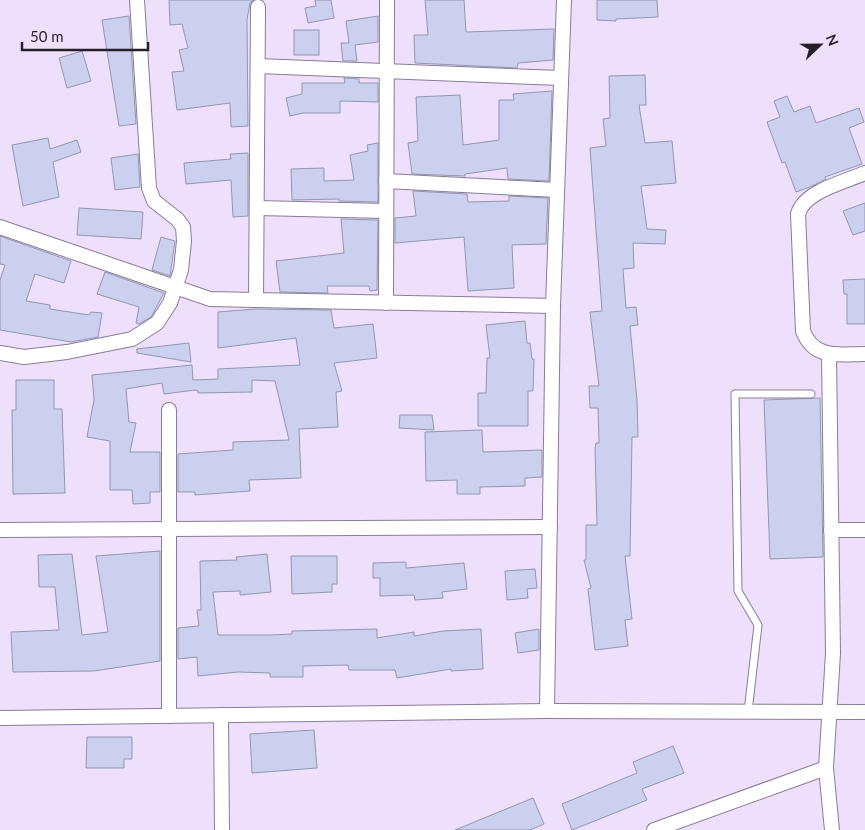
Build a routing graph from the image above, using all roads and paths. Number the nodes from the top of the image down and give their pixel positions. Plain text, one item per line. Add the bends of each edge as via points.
1 (136, 0) edge
2 (387, 0) edge
3 (564, 0) edge
4 (258, 7) dead end
5 (258, 66) junction
6 (386, 73) junction
7 (561, 78) junction
8 (865, 173) edge
9 (386, 181) junction
10 (557, 190) junction
11 (257, 208) junction
12 (386, 211) junction
13 (0, 227) edge
14 (175, 287) junction
15 (256, 300) junction
16 (386, 303) junction
17 (553, 306) junction
18 (0, 353) edge
19 (829, 354) junction
20 (865, 354) edge
21 (811, 394) dead end
22 (168, 410) dead end
23 (550, 527) junction
24 (0, 530) edge
25 (169, 530) junction
26 (832, 530) junction
27 (865, 530) edge
28 (548, 712) junction
29 (748, 712) junction
30 (828, 712) junction
31 (865, 712) edge
32 (221, 715) junction
33 (169, 716) junction
34 (0, 718) edge
35 (826, 768) junction
36 (222, 830) edge
37 (654, 830) edge
38 (832, 830) edge

1 - 14 street via 149,188 154,201 183,227 184,241
2 - 6 street
3 - 7 street
4 - 5 street
5 - 6 street
5 - 11 street
6 - 7 street
6 - 9 street
7 - 10 street
8 - 19 street via 814,195 800,206 798,214 803,331 807,342
9 - 10 street
9 - 12 street
10 - 17 street
11 - 12 street
11 - 15 street
12 - 16 street
13 - 14 street
14 - 15 street via 210,299
14 - 18 street via 170,303 157,323 132,339 24,357
15 - 16 street
16 - 17 street
17 - 23 street
19 - 20 street
19 - 26 street
21 - 29 lane via 735,394 738,590 758,625
22 - 25 street
23 - 25 street
23 - 28 street
24 - 25 street
25 - 33 street
26 - 27 street
26 - 30 street via 833,652
28 - 29 street
28 - 32 street
29 - 30 street
30 - 31 street
30 - 35 street
32 - 33 street
32 - 36 street
33 - 34 street
35 - 37 street
35 - 38 street

